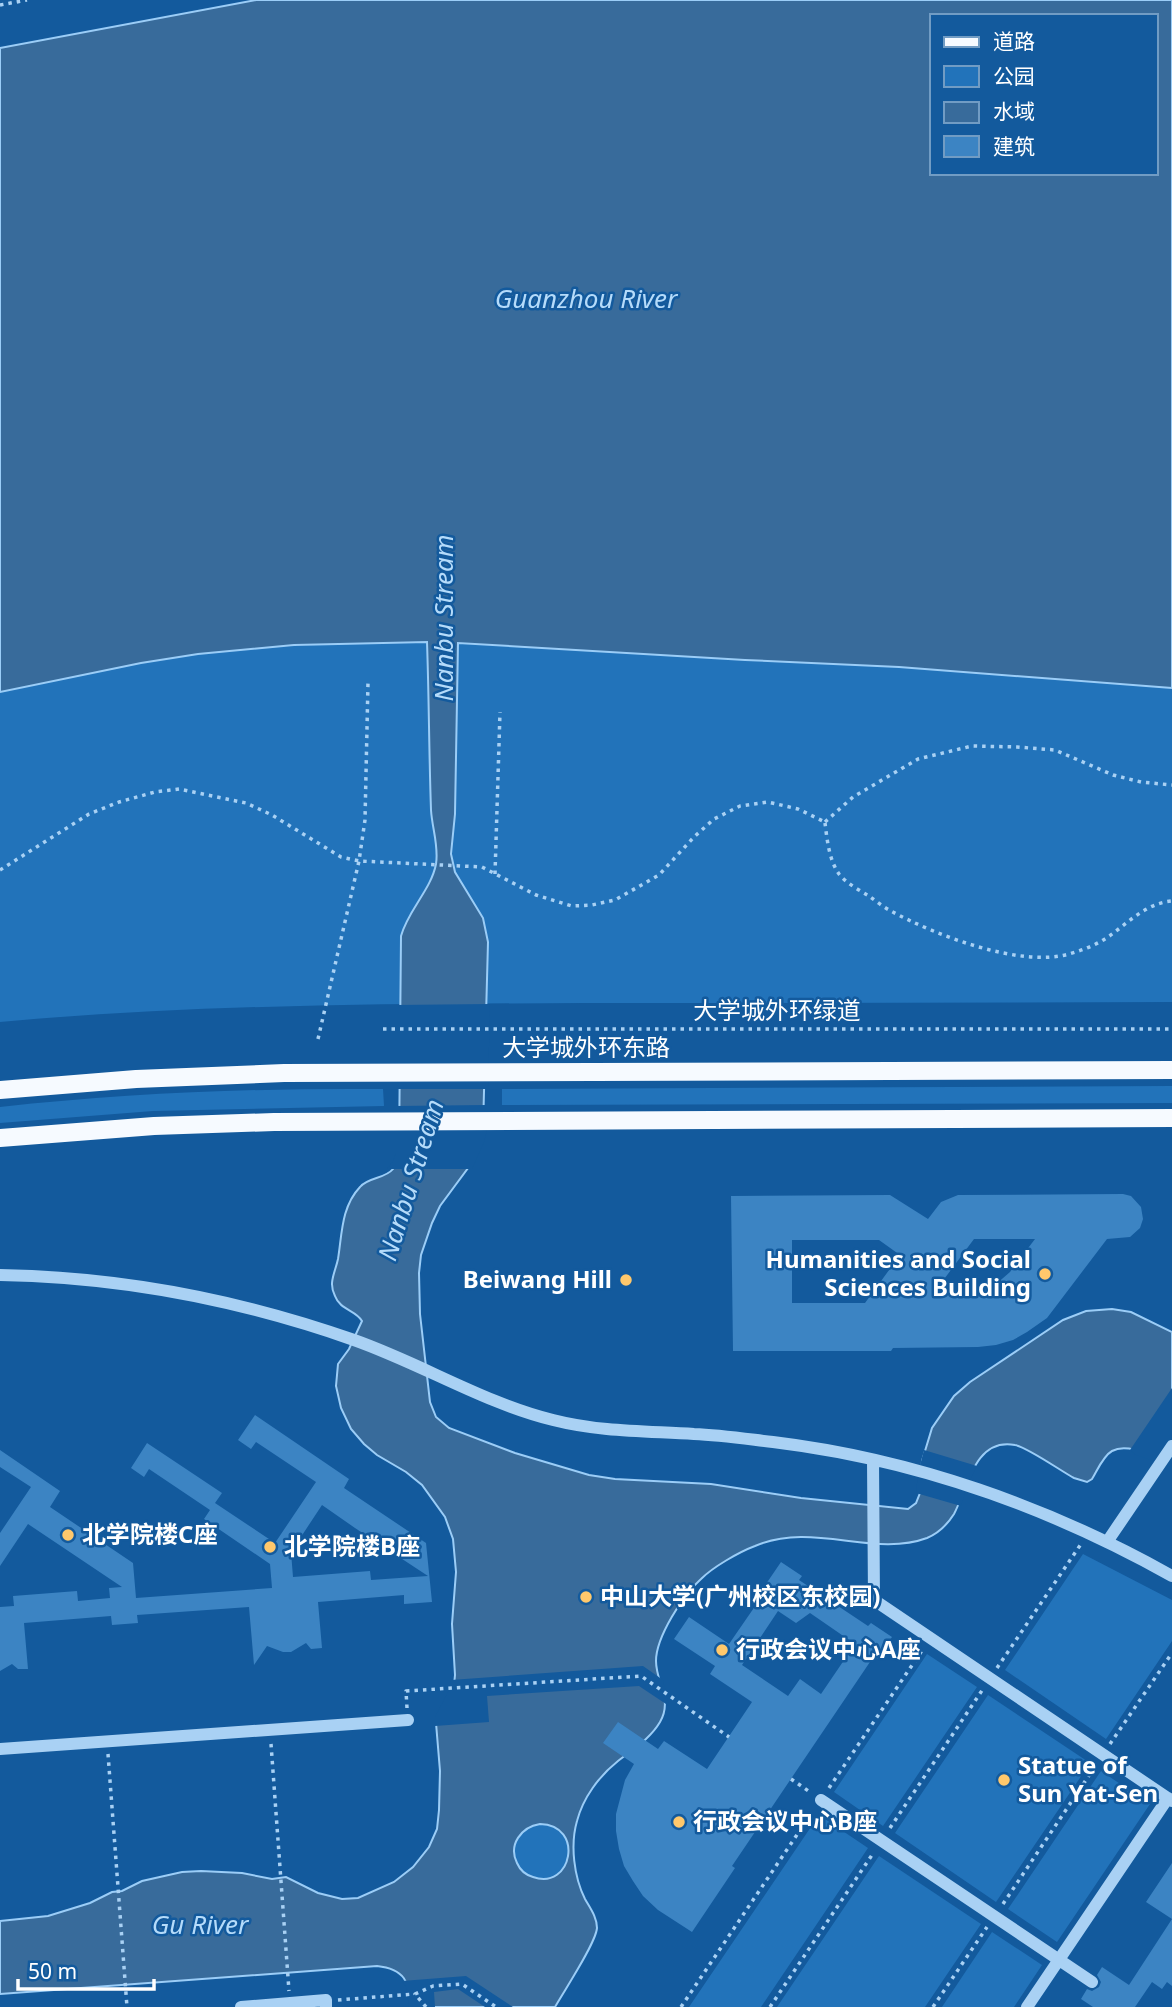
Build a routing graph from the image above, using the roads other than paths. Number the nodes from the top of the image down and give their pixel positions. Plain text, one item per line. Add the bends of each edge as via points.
1 (1172, 1070) edge
2 (0, 1090) edge
3 (1172, 1118) edge
4 (0, 1138) edge
5 (0, 1275) edge
6 (1172, 1446) edge
7 (873, 1460) junction
8 (1107, 1542) junction
9 (1172, 1576) edge
10 (408, 1720) road end
11 (0, 1749) edge
12 (1170, 1799) edge
13 (821, 1800) road end
14 (1059, 1960) junction
15 (1092, 1982) dead end
16 (326, 2004) edge
17 (241, 2007) edge
18 (1027, 2007) edge

1 - 2 main road, 大学城外环东路 via 284,1073
3 - 4 main road via 383,1121 154,1126
5 - 7 lane via 76,1278 166,1290 268,1313 354,1340 496,1402 577,1426 734,1437
6 - 8 lane
7 - 8 lane via 971,1487
7 - 12 lane via 873,1600
8 - 9 lane
10 - 11 lane
12 - 14 lane
13 - 14 lane
14 - 15 lane
14 - 18 lane
16 - 17 lane

